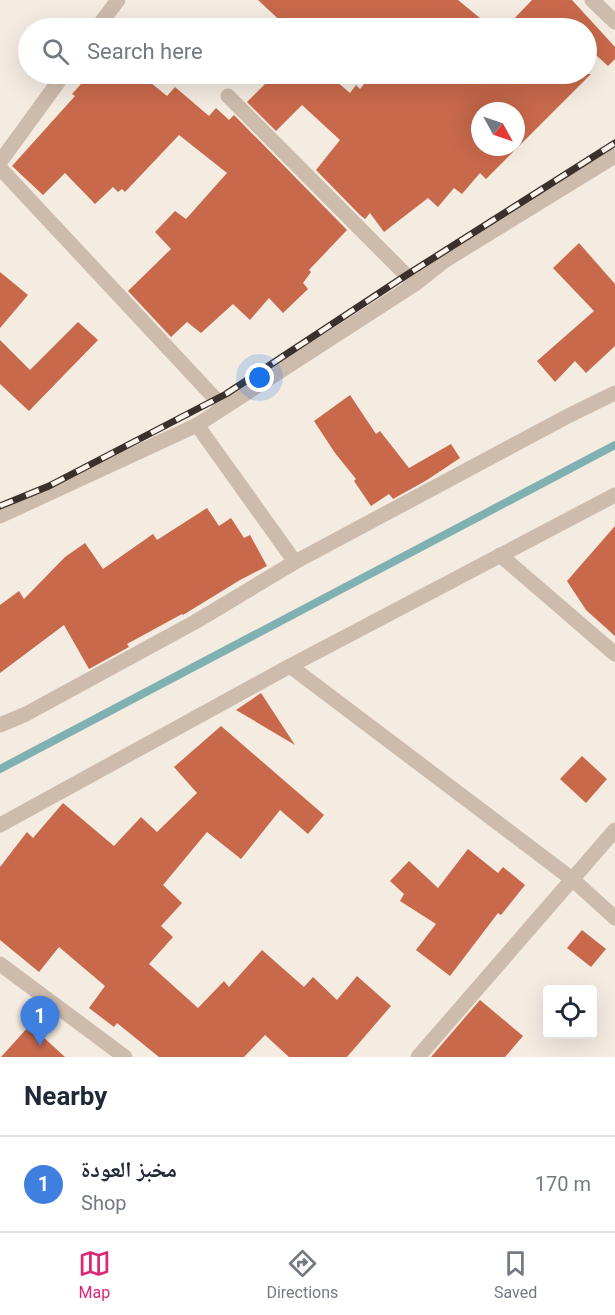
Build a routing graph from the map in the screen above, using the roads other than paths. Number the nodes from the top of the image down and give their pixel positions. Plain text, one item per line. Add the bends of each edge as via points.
1 (118, 0) edge
2 (591, 0) edge
3 (104, 18) edge
4 (615, 22) edge
5 (57, 84) edge
6 (228, 96) dead end
7 (615, 156) edge
8 (0, 162) edge
9 (0, 168) edge
10 (415, 284) junction
11 (615, 393) edge
12 (223, 407) junction
13 (197, 425) junction
14 (615, 495) edge
15 (0, 516) edge
16 (500, 555) junction
17 (296, 562) junction
18 (615, 654) edge
19 (290, 666) junction
20 (0, 725) edge
21 (0, 825) edge
22 (615, 830) edge
23 (572, 879) junction
24 (615, 918) edge
25 (0, 964) edge
26 (125, 1057) edge
27 (418, 1057) edge

1 - 3 street
2 - 4 street
5 - 8 street
6 - 10 street
7 - 10 street via 444,261
9 - 12 street
10 - 12 street
11 - 17 street
12 - 13 street
13 - 15 street
13 - 17 street
14 - 16 street
16 - 18 street
16 - 19 street
17 - 20 street via 195,622
19 - 21 street
19 - 23 street
22 - 23 street
23 - 24 street
23 - 27 street
25 - 26 street

